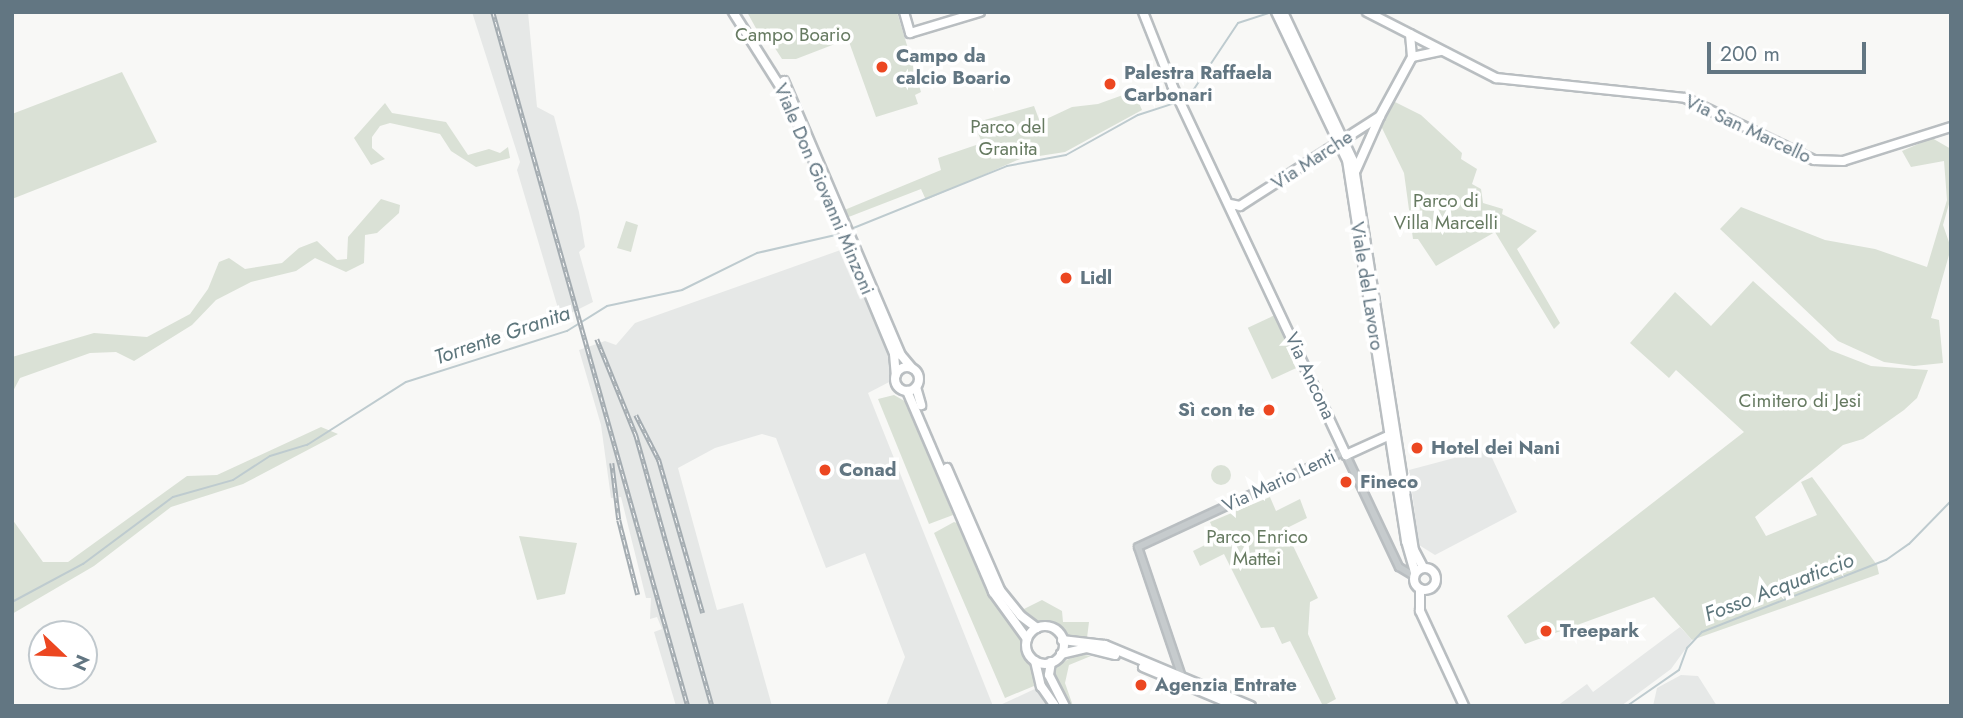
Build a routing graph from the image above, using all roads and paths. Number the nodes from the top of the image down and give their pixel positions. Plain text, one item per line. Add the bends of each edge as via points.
1 (733, 12) edge
2 (742, 12) edge
3 (904, 12) edge
4 (981, 12) edge
5 (1143, 12) edge
6 (1276, 12) edge
7 (1283, 12) edge
8 (1367, 12) edge
9 (1288, 30) junction
10 (1410, 34) junction
11 (1424, 41) junction
12 (1444, 52) junction
13 (1416, 55) junction
14 (1380, 116) junction
15 (1951, 127) edge
16 (1341, 141) junction
17 (1356, 170) junction
18 (1244, 203) junction
19 (1230, 204) junction
20 (841, 220) junction
21 (1241, 228) junction
22 (849, 240) junction
23 (912, 368) junction
24 (896, 375) junction
25 (916, 387) junction
26 (907, 391) junction
27 (1390, 435) junction
28 (1345, 453) junction
29 (1406, 541) junction
30 (1390, 548) junction
31 (1418, 572) junction
32 (1424, 589) junction
33 (1037, 628) junction
34 (1027, 639) junction
35 (1062, 640) junction
36 (1061, 654) junction
37 (1035, 661) junction
38 (1051, 662) junction
39 (1182, 678) junction
40 (1055, 706) edge
41 (1065, 706) edge
42 (1236, 706) edge
43 (1251, 706) edge
44 (1464, 706) edge

1 - 20 main road, Viale Don Giovanni Minzoni via 788,99
2 - 20 main road, Viale Don Giovanni Minzoni via 793,96
3 - 4 main road via 910,33
5 - 19 main road, Via Ancona via 1172,85
6 - 9 main road, Viale del Lavoro
7 - 9 main road, Viale del Lavoro
8 - 10 main road, Via San Marcello
9 - 16 main road, Viale del Lavoro
10 - 11 main road, Via San Marcello
10 - 13 main road
11 - 12 main road, Via San Marcello
11 - 13 main road, Via Marche
12 - 13 main road
12 - 15 main road, Via San Marcello via 1496,78 1685,98 1814,160 1843,161
13 - 14 main road, Via Marche
14 - 16 main road, Via Marche
14 - 17 main road, Via Marche
16 - 17 main road, Viale del Lavoro
16 - 18 main road, Via Marche
16 - 27 main road, Viale del Lavoro
17 - 31 main road, Viale del Lavoro
18 - 19 main road, Via Marche
18 - 21 main road
19 - 21 main road, Via Ancona
20 - 22 main road, Viale Don Giovanni Minzoni
21 - 28 main road, Via Ancona
22 - 23 main road, Viale Don Giovanni Minzoni via 901,355
22 - 24 main road, Viale Don Giovanni Minzoni via 894,354
23 - 24 main road
23 - 25 main road, Viale Don Giovanni Minzoni via 919,377
24 - 26 main road, Viale Don Giovanni Minzoni via 897,385
25 - 26 main road
25 - 33 main road, Viale Don Giovanni Minzoni via 1000,590
26 - 34 main road, Viale Don Giovanni Minzoni via 993,592
27 - 28 main road, Via Mario Lenti
27 - 29 main road, Viale del Lavoro
28 - 30 street, Via Ancona
28 - 39 street, Via Mario Lenti via 1138,547
29 - 30 street
29 - 31 main road, Viale del Lavoro
30 - 31 street, Via Ancona via 1399,567
31 - 32 main road, Viale del Lavoro
31 - 32 main road, Viale del Lavoro via 1436,576
32 - 44 main road via 1420,611
33 - 34 main road
33 - 35 main road, Viale Don Giovanni Minzoni via 1055,629
34 - 37 main road, Viale Don Giovanni Minzoni via 1027,651
35 - 36 main road
35 - 39 main road, Viale Don Giovanni Minzoni via 1105,645
36 - 38 main road
36 - 42 main road via 1075,648 1107,652
37 - 38 main road
37 - 40 main road, Viale Don Giovanni Minzoni via 1041,686
38 - 41 main road via 1049,676
39 - 43 main road, Viale Don Giovanni Minzoni

